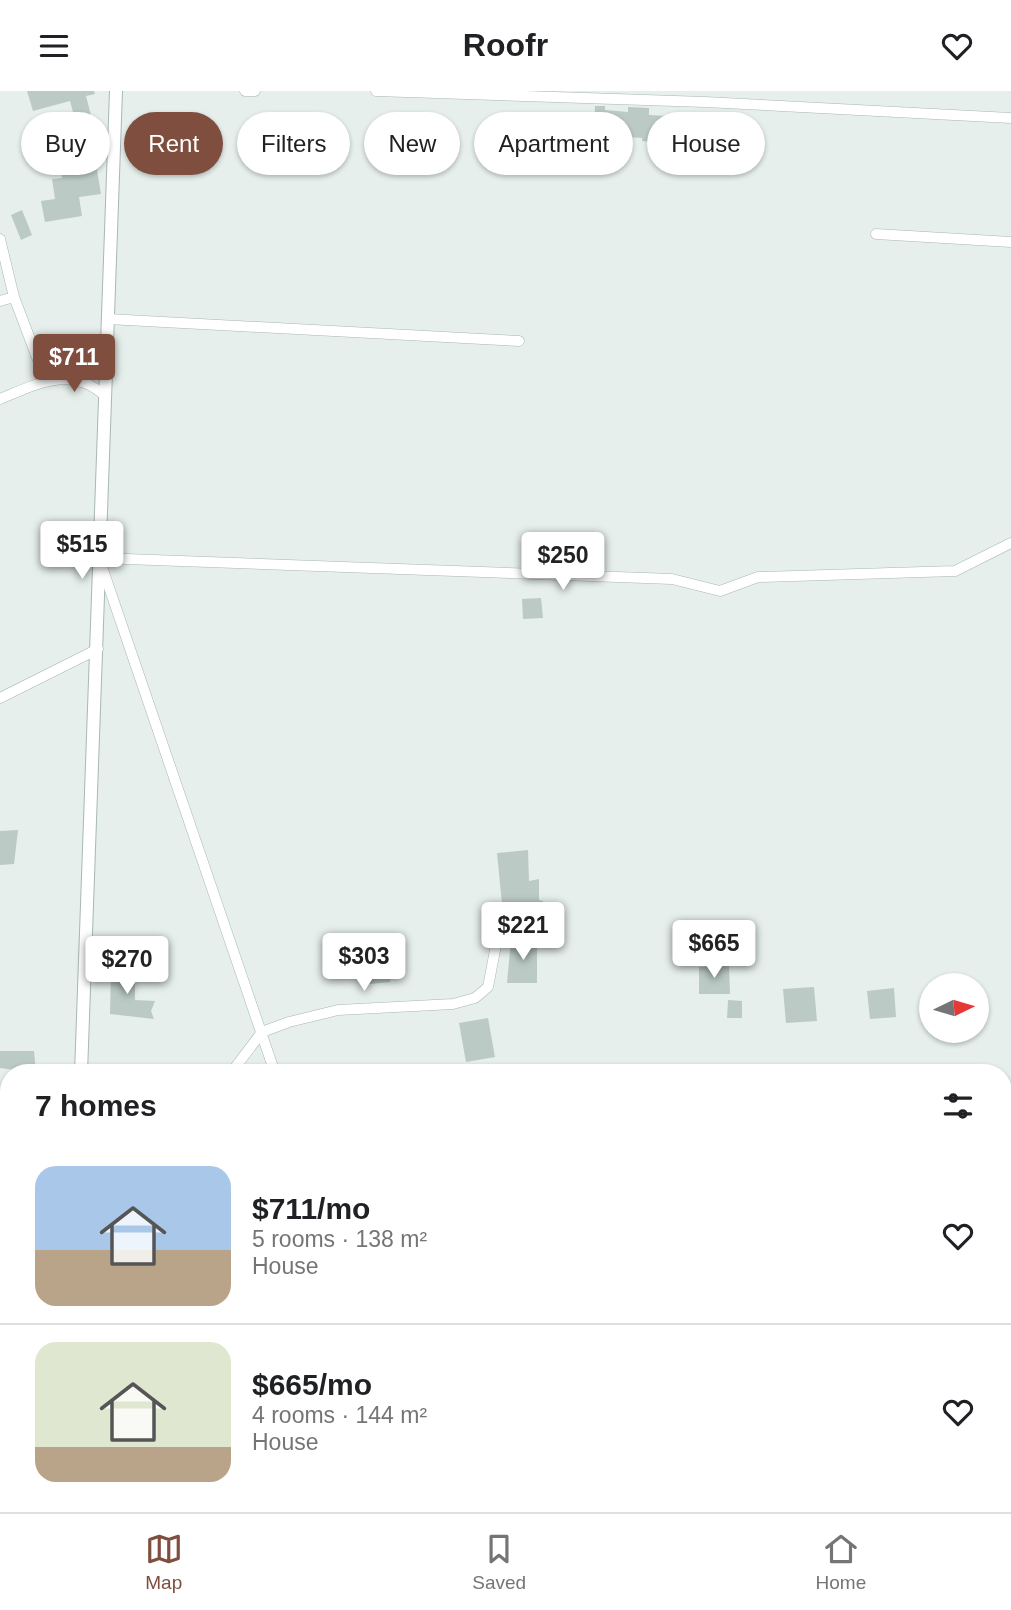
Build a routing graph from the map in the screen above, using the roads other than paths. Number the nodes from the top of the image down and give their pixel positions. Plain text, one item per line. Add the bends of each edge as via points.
1 (116, 91) edge
2 (245, 91) edge
3 (255, 91) edge
4 (376, 91) edge
5 (1011, 118) edge
6 (876, 234) dead end
7 (0, 239) edge
8 (1011, 242) edge
9 (14, 297) junction
10 (0, 302) edge
11 (107, 319) junction
12 (519, 341) dead end
13 (107, 347) junction
14 (46, 381) junction
15 (105, 396) junction
16 (0, 399) edge
17 (1011, 543) edge
18 (99, 558) junction
19 (98, 649) junction
20 (0, 698) edge
21 (500, 924) dead end
22 (262, 1033) junction
23 (81, 1064) edge
24 (238, 1064) edge
25 (272, 1064) edge

1 - 11 street
2 - 3 street
4 - 5 street
6 - 8 street
7 - 9 street
9 - 10 street
9 - 14 street
11 - 12 street
11 - 13 street
13 - 14 street
13 - 15 street
14 - 15 street via 84,381
14 - 16 street
15 - 18 street
17 - 18 street via 955,571 758,577 720,591 672,579
18 - 19 street
18 - 22 street
19 - 20 street
19 - 23 street
21 - 22 street via 488,987 475,998 453,1005 338,1010
22 - 24 street
22 - 25 street

